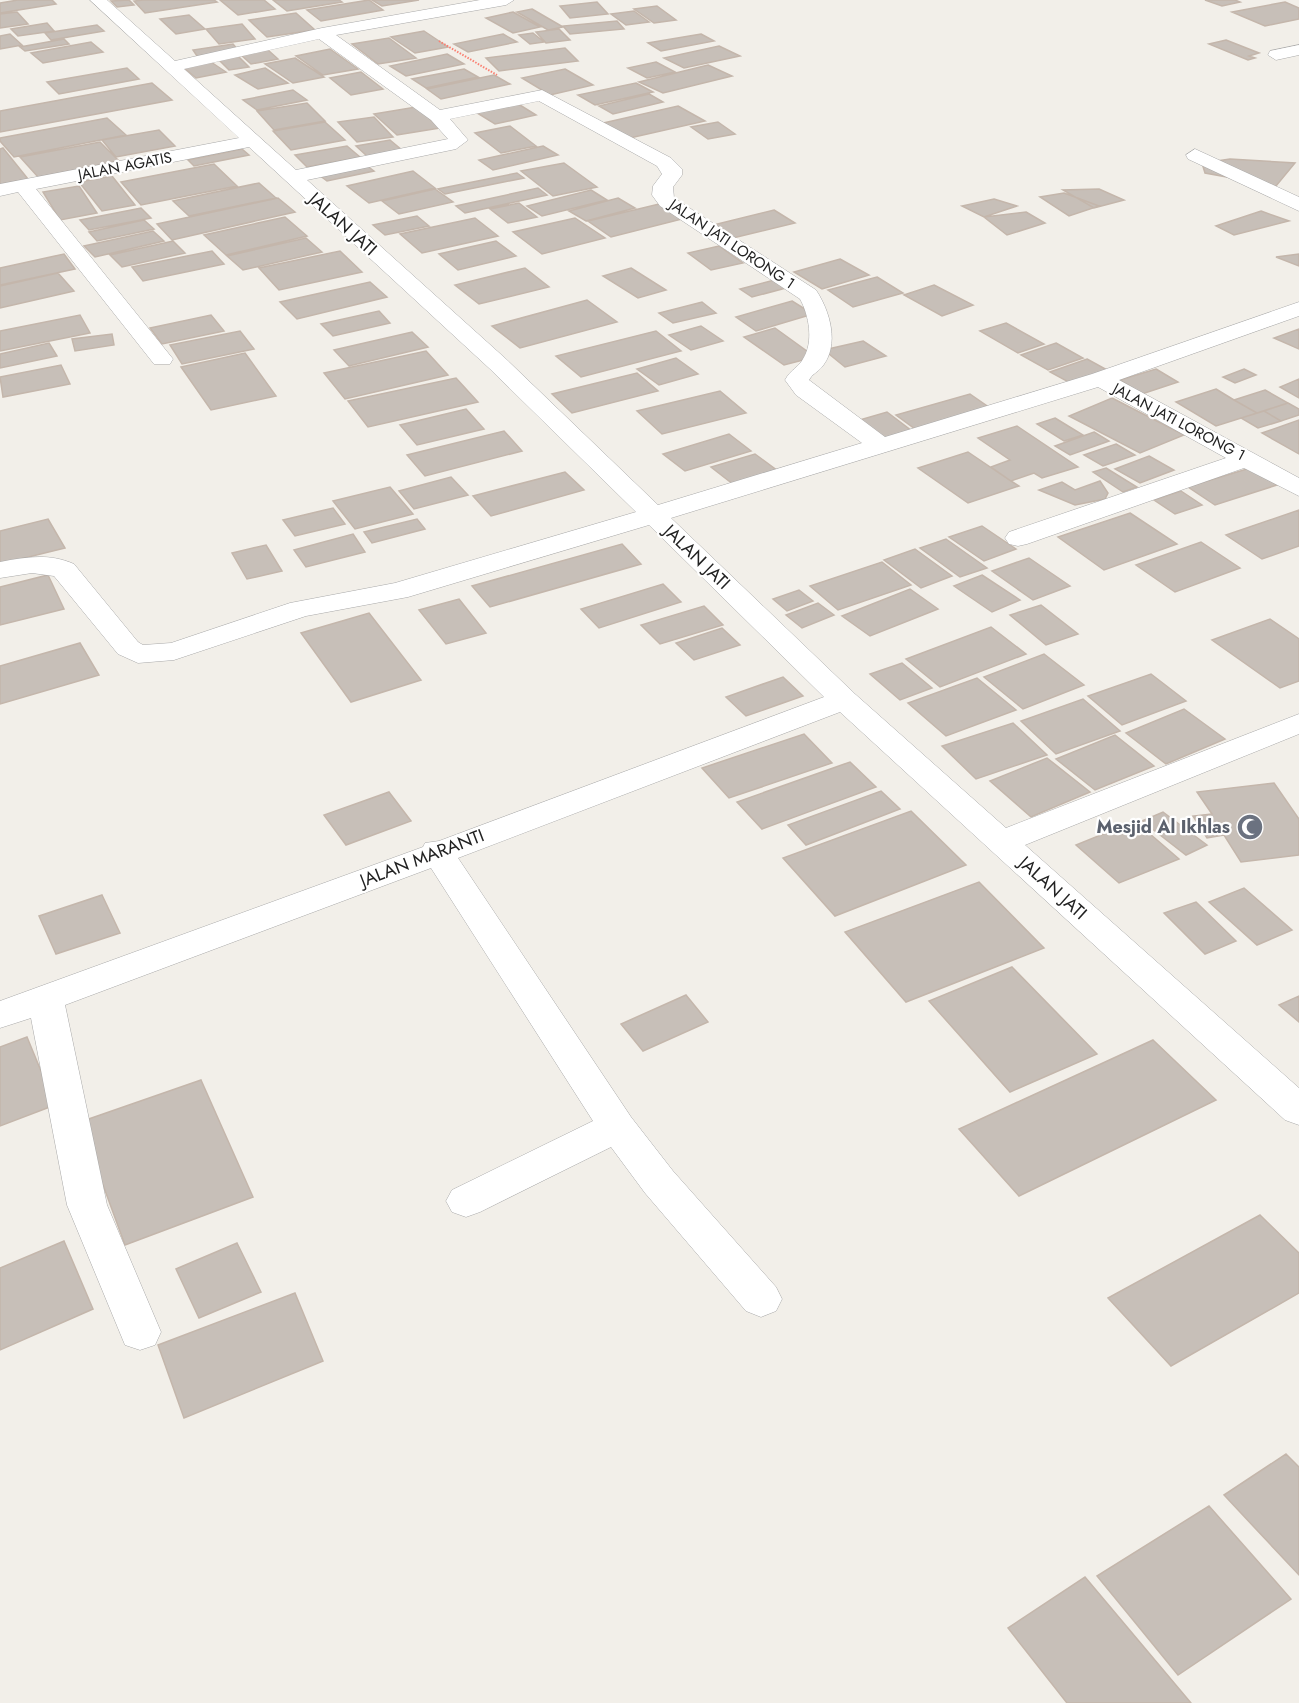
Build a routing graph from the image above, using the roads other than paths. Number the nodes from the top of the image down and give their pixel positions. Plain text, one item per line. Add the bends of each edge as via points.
1 (98, 0) edge
2 (506, 0) edge
3 (460, 4) edge
4 (322, 33) junction
5 (1299, 50) edge
6 (1276, 56) dead end
7 (171, 67) junction
8 (437, 116) junction
9 (250, 141) junction
10 (1195, 154) dead end
11 (291, 177) junction
12 (23, 186) junction
13 (0, 190) edge
14 (1299, 205) edge
15 (1299, 309) edge
16 (162, 359) dead end
17 (1100, 379) junction
18 (882, 447) junction
19 (1247, 459) junction
20 (1299, 488) edge
21 (653, 514) junction
22 (1018, 538) dead end
23 (0, 570) edge
24 (844, 700) junction
25 (1299, 723) edge
26 (1001, 842) junction
27 (437, 851) junction
28 (46, 999) junction
29 (0, 1015) edge
30 (1299, 1110) edge
31 (617, 1127) junction
32 (466, 1201) dead end
33 (761, 1299) dead end
34 (140, 1332) dead end

1 - 7 street, JALAN JATI
2 - 3 street
3 - 4 street
4 - 7 street
4 - 8 street
5 - 6 street
7 - 9 street, JALAN JATI
8 - 11 street via 457,137 456,143
8 - 18 street, JALAN JATI LORONG 1 via 546,96 664,162 672,170 663,186 662,195 667,202 808,295 818,312 821,338 813,364 797,380 804,390
9 - 11 street, JALAN JATI
9 - 12 street, JALAN AGATIS
10 - 14 street
11 - 21 street, JALAN JATI via 498,364
12 - 13 street, JALAN AGATIS
12 - 16 street
15 - 17 street
17 - 18 street, JALAN JATI LORONG 1
17 - 19 street, JALAN JATI LORONG 1
18 - 21 street, JALAN JATI LORONG 1
19 - 20 street, JALAN JATI LORONG 1
19 - 22 street
21 - 23 street, JALAN JATI LORONG 1 via 463,573 398,591 300,609 151,656 128,648 64,570 35,564
21 - 24 street, JALAN JATI
24 - 26 street, JALAN JATI
24 - 27 street, JALAN MARANTI
25 - 26 street
26 - 30 street, JALAN JATI
27 - 28 street, JALAN MARANTI via 222,937
27 - 31 street
28 - 29 street, JALAN MARANTI
28 - 34 street via 87,1205
31 - 32 street
31 - 33 street via 659,1182

